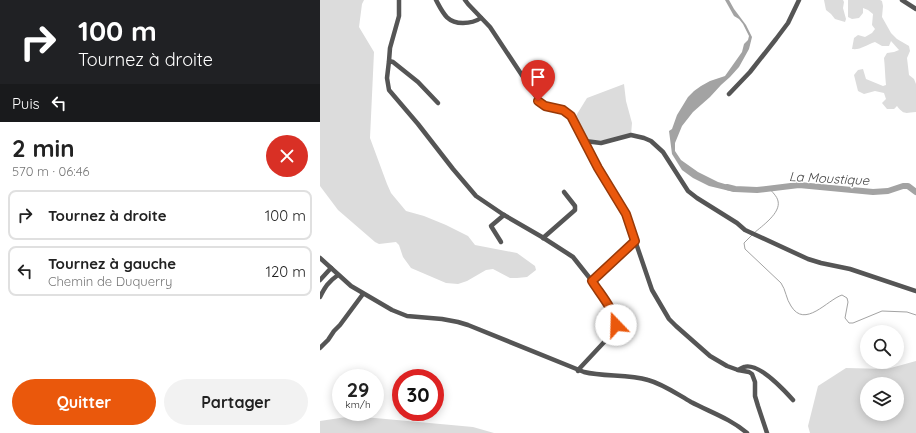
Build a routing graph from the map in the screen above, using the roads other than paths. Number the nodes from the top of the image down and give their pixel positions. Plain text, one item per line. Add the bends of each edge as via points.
1 (399, 0) edge
2 (436, 0) edge
3 (465, 0) edge
4 (799, 0) edge
5 (902, 0) edge
6 (916, 9) edge
7 (481, 18) junction
8 (389, 62) junction
9 (729, 94) dead end
10 (438, 103) dead end
11 (585, 141) junction
12 (564, 192) dead end
13 (504, 215) junction
14 (543, 238) junction
15 (635, 241) junction
16 (501, 242) dead end
17 (320, 258) edge
18 (331, 268) junction
19 (338, 275) junction
20 (320, 280) edge
21 (592, 281) junction
22 (916, 291) edge
23 (363, 294) junction
24 (320, 297) edge
25 (320, 348) edge
26 (738, 370) junction
27 (578, 371) junction
28 (793, 400) dead end
29 (747, 433) edge
30 (767, 433) edge

1 - 8 street
2 - 7 street via 451,21 471,23
3 - 7 street
4 - 9 street via 788,23 750,72
5 - 6 street
7 - 11 street via 538,101 545,106 563,110 571,116
8 - 10 street via 393,62 418,82
8 - 13 street via 389,90 476,196
11 - 15 street via 626,214
11 - 22 street via 601,143 631,135 644,138 663,152 688,191 737,222 745,230 808,259 850,269
12 - 14 street via 575,206 575,210
13 - 14 street
13 - 16 street via 490,226
14 - 21 street via 573,257
15 - 21 street
15 - 26 street via 652,290 669,319 710,356
17 - 18 street
18 - 19 street
18 - 20 street
19 - 23 street
19 - 24 street via 324,288
21 - 27 street via 612,312 616,325
23 - 25 street
23 - 27 street via 407,316 468,325
26 - 28 street via 745,366 762,371
26 - 30 street via 749,372 754,377 755,396
27 - 29 street via 648,380

